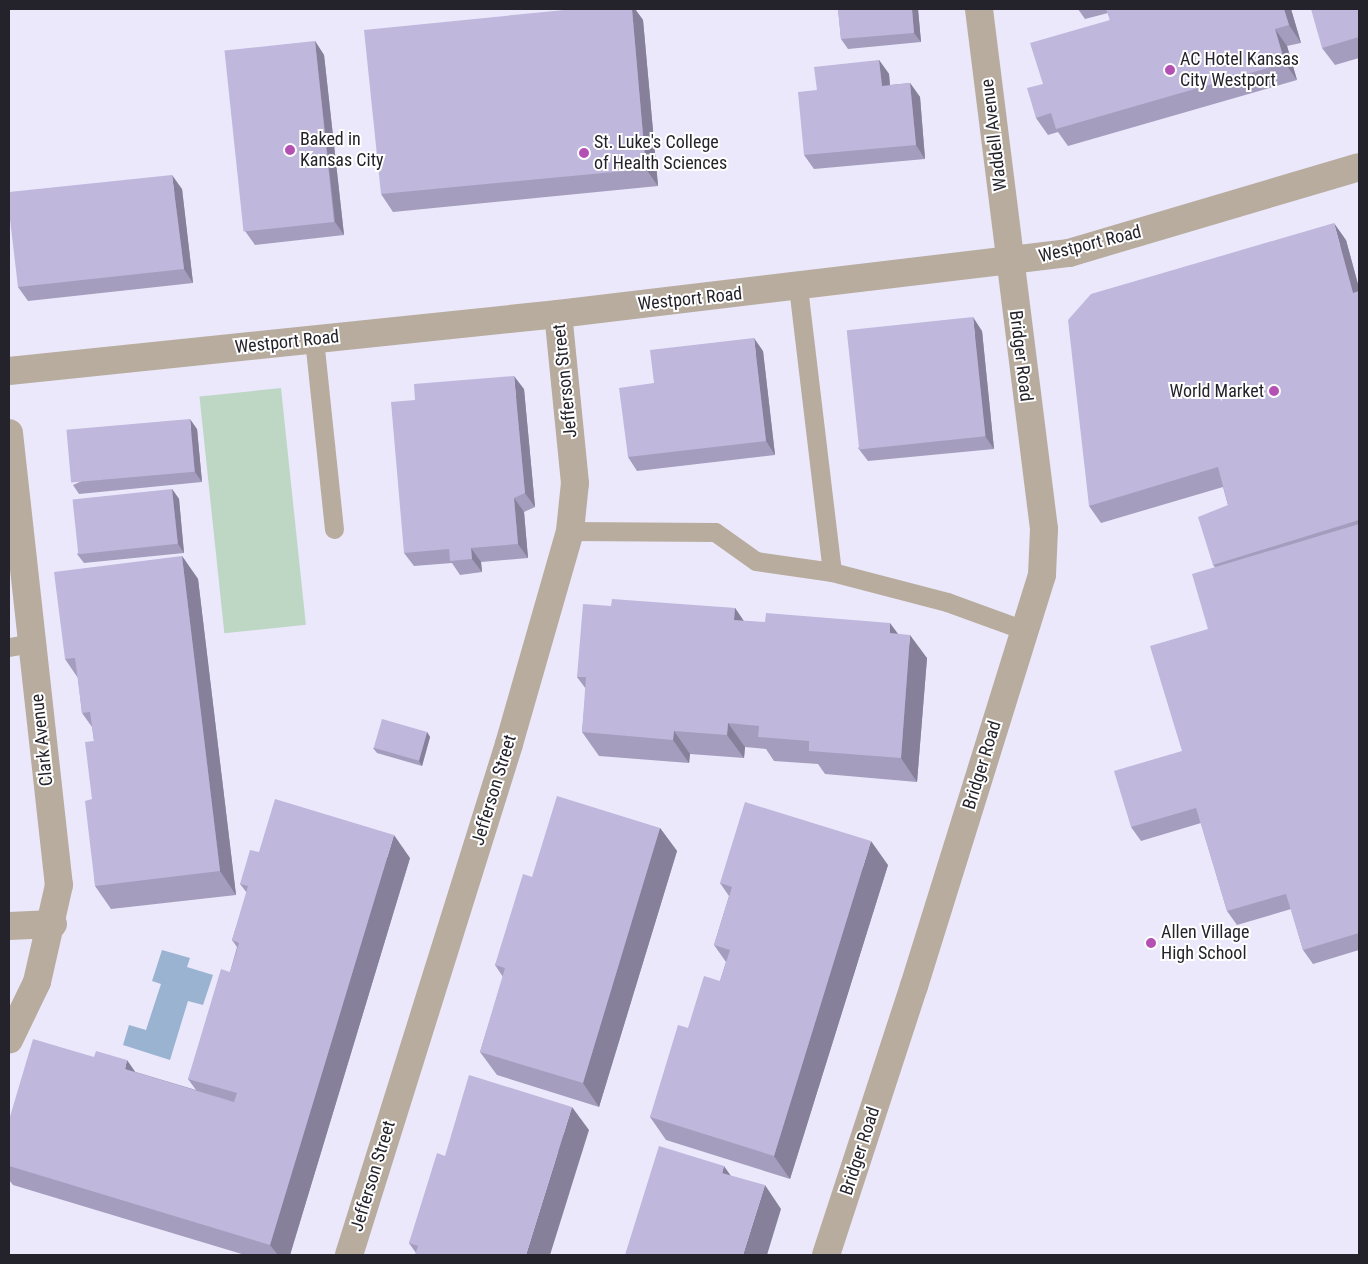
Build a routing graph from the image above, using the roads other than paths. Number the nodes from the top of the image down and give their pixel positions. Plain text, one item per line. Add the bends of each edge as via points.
1 (979, 9) edge
2 (1359, 167) edge
3 (1009, 262) junction
4 (798, 287) junction
5 (558, 314) junction
6 (314, 339) junction
7 (9, 371) edge
8 (9, 433) edge
9 (334, 529) dead end
10 (570, 531) junction
11 (832, 572) junction
12 (1024, 630) junction
13 (20, 645) edge
14 (52, 924) junction
15 (9, 926) edge
16 (11, 1030) edge
17 (349, 1255) edge
18 (826, 1255) edge

1 - 3 street, Waddell Avenue
2 - 3 street, Westport Road via 1069,253
3 - 4 street, Westport Road
3 - 12 street, Bridger Road via 1044,528 1042,575
4 - 5 street, Westport Road
4 - 11 lane
5 - 6 street, Westport Road
5 - 10 street, Jefferson Street via 575,483
6 - 7 street, Westport Road
6 - 9 lane
8 - 13 street, Clark Avenue
10 - 11 lane via 715,532 756,562
10 - 17 street, Jefferson Street via 509,744
11 - 12 lane via 947,602
12 - 18 street, Bridger Road via 914,986
13 - 14 street, Clark Avenue via 59,885
14 - 15 street
14 - 16 street, Clark Avenue via 37,982

